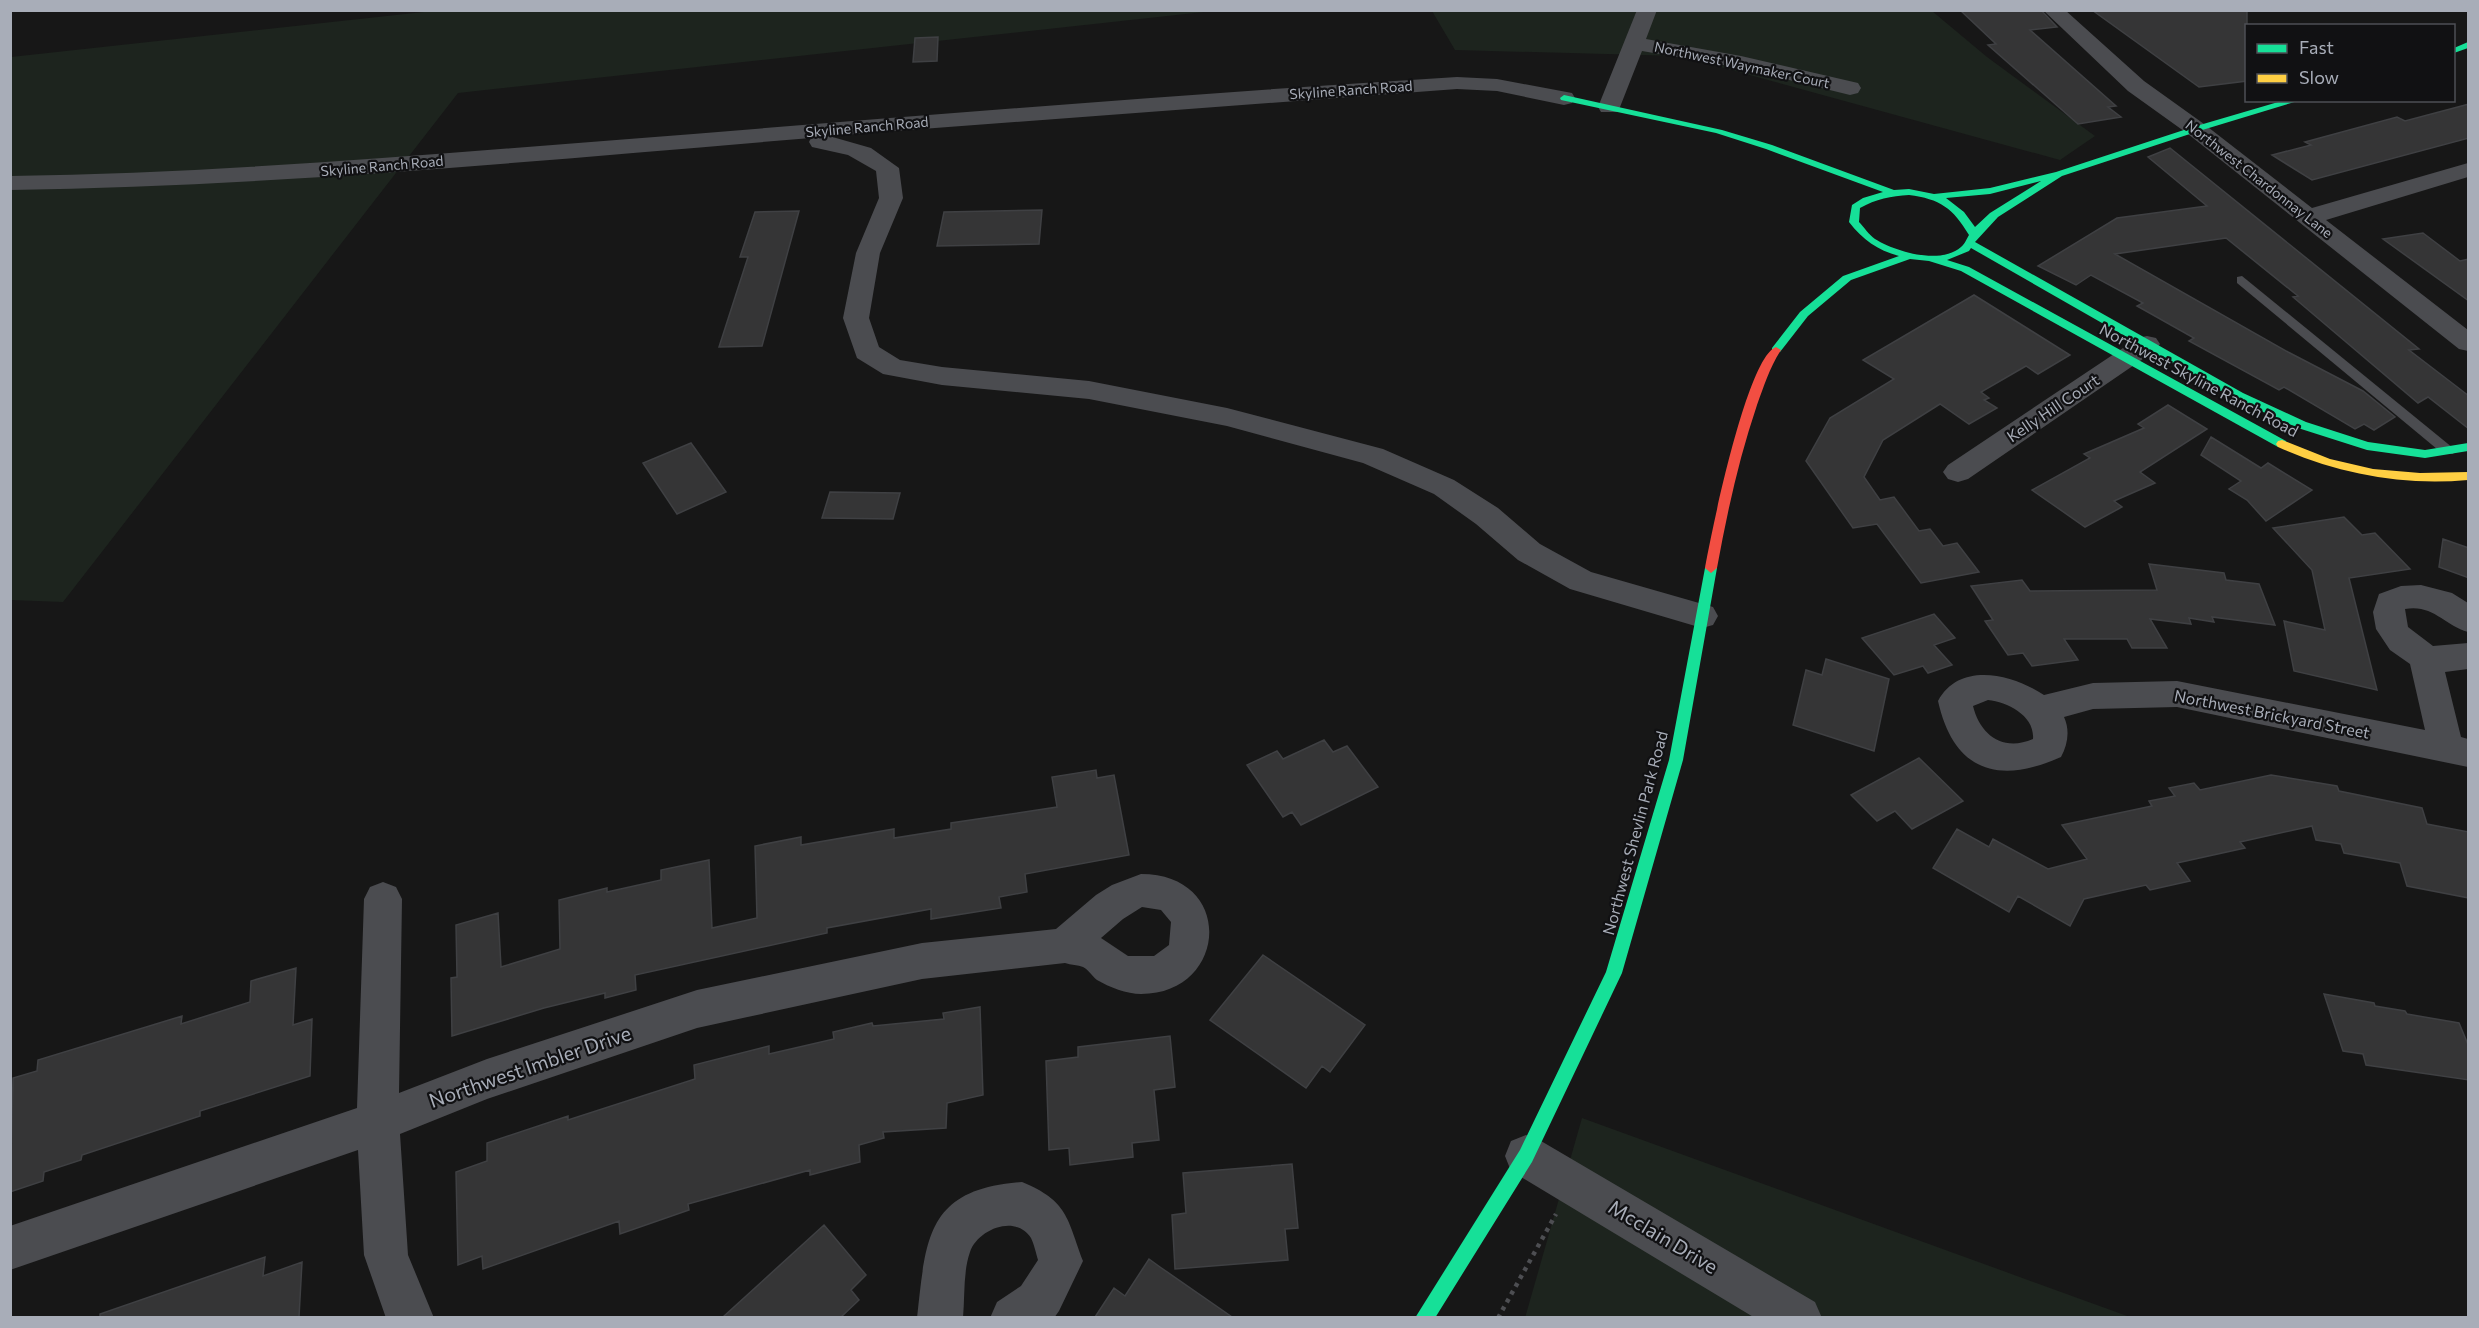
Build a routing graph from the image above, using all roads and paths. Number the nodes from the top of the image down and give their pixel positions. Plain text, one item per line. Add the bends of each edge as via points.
1 (1647, 10) edge
2 (2053, 10) edge
3 (1634, 43) junction
4 (2469, 45) edge
5 (2455, 51) edge
6 (1850, 88) dead end
7 (1564, 98) joint
8 (2289, 102) edge
9 (1609, 107) junction
10 (2196, 129) junction
11 (1718, 134) junction
12 (763, 135) junction
13 (2469, 170) edge
14 (2059, 174) junction
15 (1812, 178) dead end
16 (10, 183) edge
17 (1890, 191) junction
18 (1930, 197) junction
19 (1850, 211) junction
20 (2308, 217) junction
21 (1972, 239) junction
22 (1853, 242) dead end
23 (1910, 256) junction
24 (1930, 258) junction
25 (1850, 260) dead end
26 (1847, 278) junction
27 (2242, 280) dead end
28 (2469, 343) edge
29 (2136, 352) junction
30 (2469, 447) edge
31 (2448, 451) junction
32 (1958, 472) dead end
33 (2469, 476) edge
34 (1702, 616) junction
35 (2469, 620) edge
36 (2469, 656) edge
37 (2425, 657) junction
38 (2040, 710) dead end
39 (2458, 751) edge
40 (383, 899) dead end
41 (1065, 946) dead end
42 (378, 1122) junction
43 (1526, 1156) junction
44 (1574, 1184) junction
45 (10, 1248) edge
46 (411, 1317) edge
47 (940, 1317) edge
48 (1013, 1317) edge
49 (1424, 1317) edge
50 (1498, 1317) edge
51 (1799, 1317) edge

1 - 3 street
2 - 10 street, Northwest Chardonnay Lane via 2136,86
3 - 6 street, Northwest Waymaker Court via 1731,60
3 - 9 street
4 - 5 street
7 - 9 street, Skyline Ranch Road
7 - 12 street, Skyline Ranch Road via 1497,85 1457,83
8 - 10 street
9 - 11 street, Skyline Ranch Road
10 - 14 street
10 - 20 street, Northwest Chardonnay Lane
11 - 15 street, Skyline Ranch Road
11 - 17 street, Skyline Ranch Road via 1769,147 1847,179
12 - 16 street, Skyline Ranch Road via 305,172
12 - 34 street via 847,145 865,151 887,168 891,198 868,253 856,318 867,352 893,368 1089,390 1227,417 1373,456 1444,487 1487,516 1529,552 1581,581
13 - 20 street
14 - 18 street via 1990,191
14 - 21 street via 1992,216
17 - 18 street, Skyline Ranch Road
17 - 19 street via 1859,200
18 - 21 street via 1961,213 1970,224
19 - 22 street
19 - 23 street via 1860,232 1874,243
20 - 28 street, Northwest Chardonnay Lane
21 - 24 street via 1962,251
21 - 29 street, Northwest Skyline Ranch Road
23 - 24 street
23 - 26 street, Northwest Shevlin Park Road
24 - 29 street, Northwest Skyline Ranch Road via 1965,269
25 - 26 street
26 - 34 street, Northwest Shevlin Park Road via 1804,314 1767,362 1724,494
27 - 31 lane
29 - 31 street, Northwest Skyline Ranch Road via 2302,425 2367,446 2425,454
29 - 32 street, Kelly Hill Court
29 - 33 street, Northwest Skyline Ranch Road via 2235,420 2306,456 2366,474 2437,479
30 - 31 street, Northwest Skyline Ranch Road
34 - 43 street, Northwest Shevlin Park Road via 1676,760 1614,973
35 - 37 street via 2443,602 2422,595 2390,602 2388,624 2393,634
36 - 37 street via 2439,660
37 - 39 street
38 - 39 street, Northwest Brickyard Street via 2092,696 2177,694
40 - 42 street
41 - 42 street, Northwest Imbler Drive via 922,961 697,1009 487,1079
42 - 45 street, Northwest Imbler Drive
42 - 46 street via 386,1255
43 - 44 street, Mcclain Drive
43 - 49 street, Northwest Shevlin Park Road
44 - 50 path
44 - 51 street, Mcclain Drive
47 - 48 street via 948,1245 963,1222 989,1207 1022,1204 1047,1222 1060,1261 1048,1292 1021,1315

